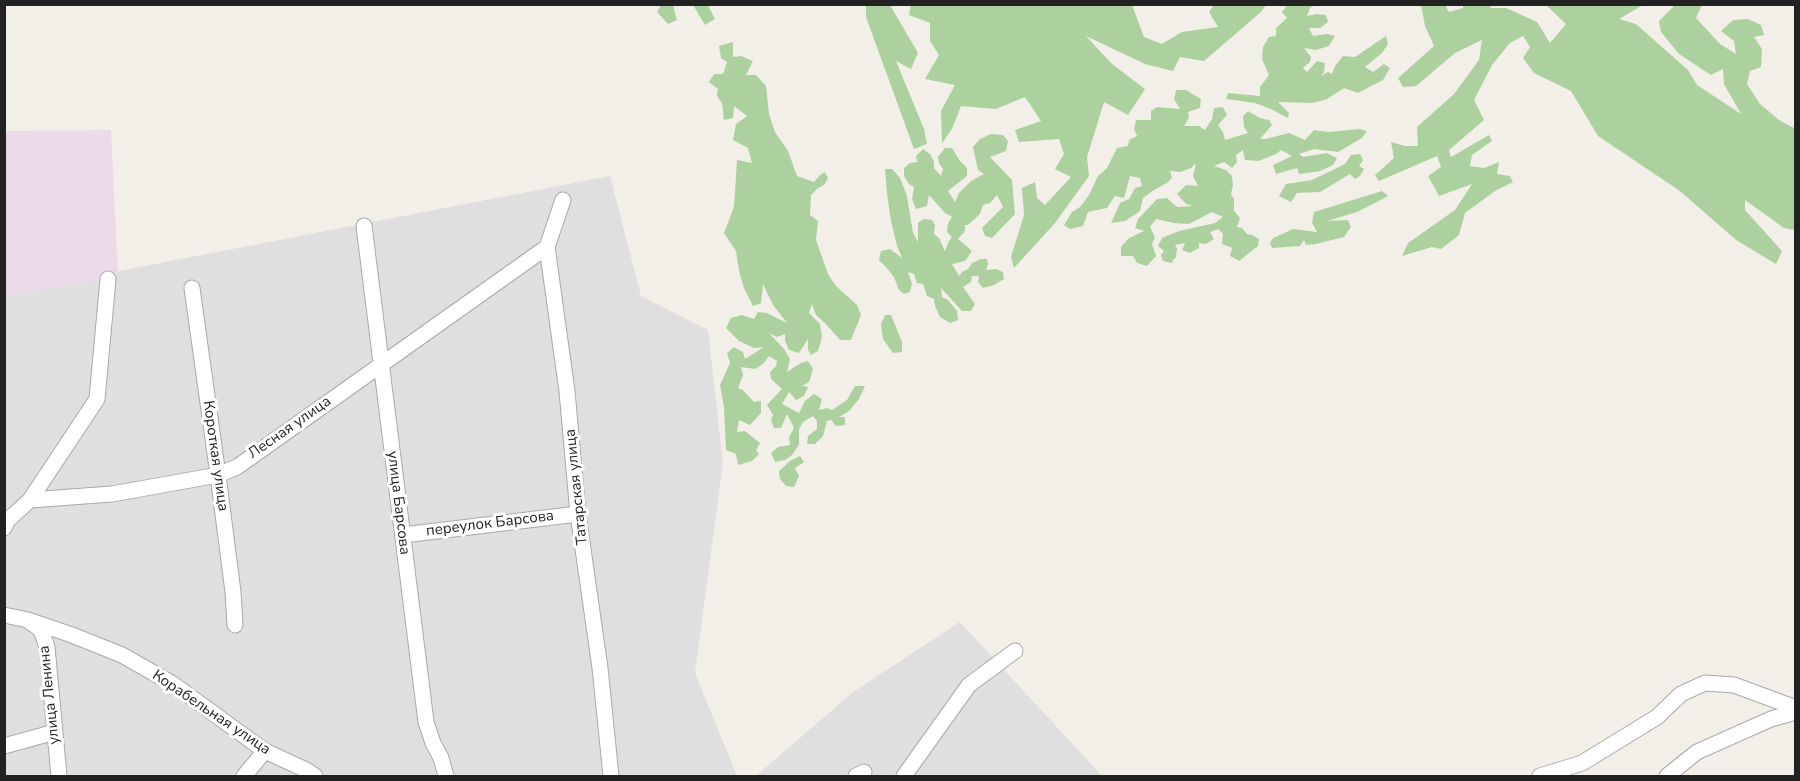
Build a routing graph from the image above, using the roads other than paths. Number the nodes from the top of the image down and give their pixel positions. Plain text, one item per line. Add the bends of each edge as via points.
1 (562, 200) dead end
2 (364, 226) dead end
3 (548, 247) junction
4 (108, 279) dead end
5 (192, 288) dead end
6 (381, 364) junction
7 (218, 475) junction
8 (30, 500) junction
9 (578, 514) junction
10 (4, 528) edge
11 (402, 535) junction
12 (4, 615) edge
13 (28, 620) junction
14 (235, 625) dead end
15 (1015, 651) dead end
16 (1796, 710) edge
17 (54, 732) junction
18 (4, 746) edge
19 (265, 751) junction
20 (59, 777) edge
21 (244, 777) edge
22 (315, 777) edge
23 (446, 777) edge
24 (611, 777) edge
25 (904, 777) edge
26 (1540, 777) edge
27 (1667, 777) edge

1 - 3 street, Татарская улица
2 - 6 street, улица Барсова
3 - 6 street, Лесная улица
3 - 9 street, Татарская улица
4 - 8 street via 97,399
5 - 7 street, Короткая улица
6 - 7 street, Лесная улица via 237,466
6 - 11 street, улица Барсова
7 - 8 street, Лесная улица via 112,494
7 - 14 street, Короткая улица
8 - 10 street
9 - 11 street, переулок Барсова
9 - 24 street, Татарская улица
11 - 23 street, улица Барсова via 426,722
12 - 13 street, Корабельная улица
13 - 17 street, улица Ленина via 41,630 47,646
13 - 19 street, Корабельная улица via 122,655 173,684
15 - 25 street via 969,685
16 - 26 street via 1734,685 1705,683 1681,694 1657,717 1582,763
16 - 27 street via 1697,752
17 - 18 street
17 - 20 street, улица Ленина
19 - 21 street
19 - 22 street, Корабельная улица

